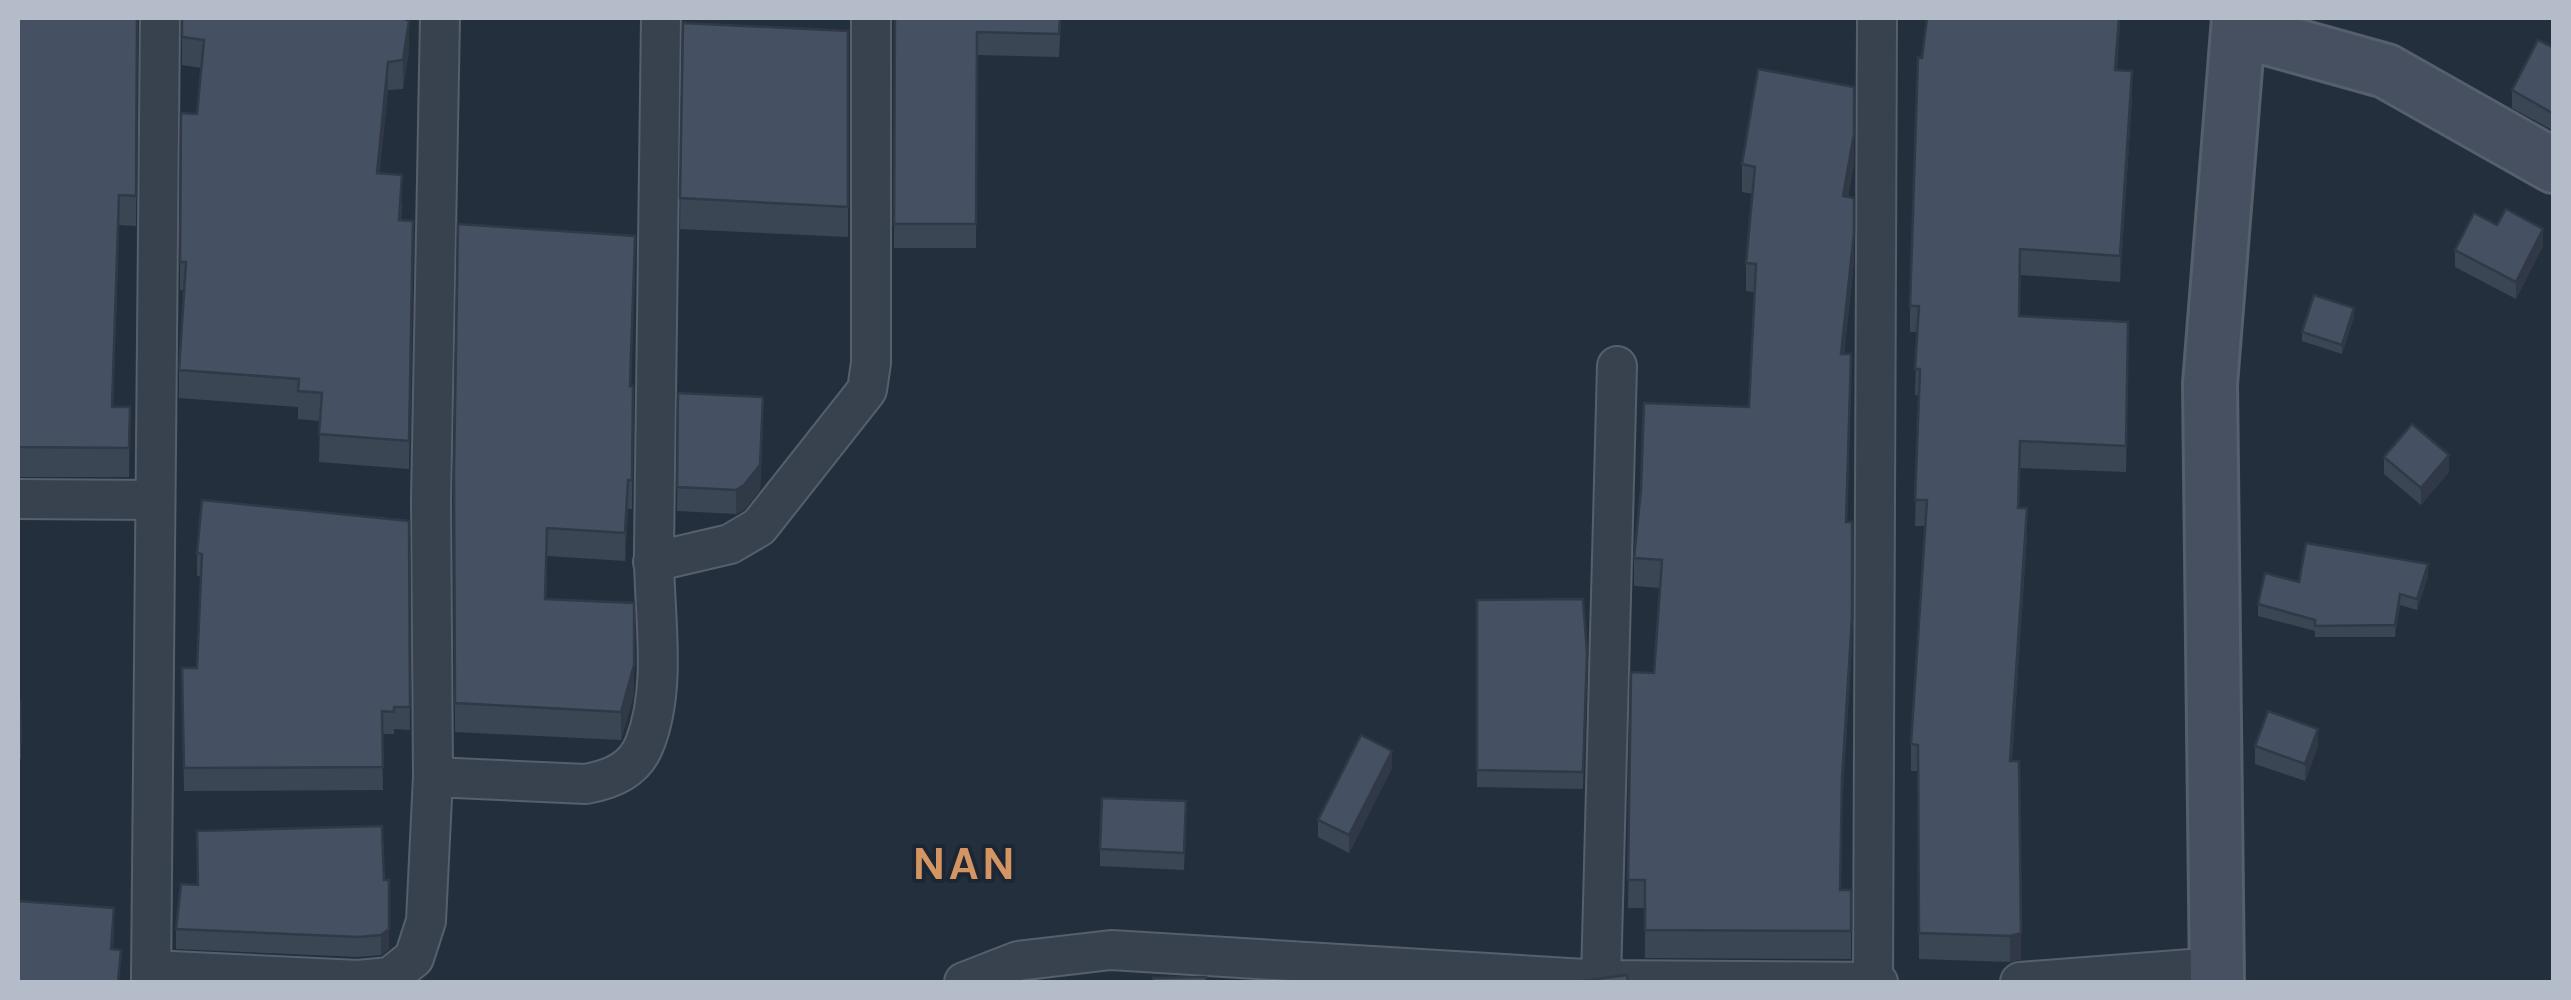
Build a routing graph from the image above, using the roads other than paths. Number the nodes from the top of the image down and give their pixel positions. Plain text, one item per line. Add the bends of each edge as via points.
1 (160, 18) edge
2 (440, 18) edge
3 (660, 18) edge
4 (871, 18) edge
5 (1877, 18) edge
6 (2239, 24) edge
7 (2554, 166) edge
8 (1617, 366) dead end
9 (18, 500) edge
10 (154, 500) junction
11 (654, 562) junction
12 (433, 777) junction
13 (2217, 975) edge
14 (151, 976) edge
15 (1601, 980) junction
16 (964, 982) edge
17 (1876, 982) edge
18 (2020, 982) edge

1 - 10 street
2 - 12 street
3 - 11 street
4 - 11 street via 867,390 759,527 730,544
5 - 17 street
6 - 7 street via 2386,71
6 - 13 street via 2210,384
8 - 15 street
9 - 10 street
10 - 14 street
11 - 12 street via 652,722 628,768 586,784
12 - 14 street via 426,922 414,958 390,977
13 - 18 street
15 - 16 street via 1111,950 1018,961
15 - 17 street

